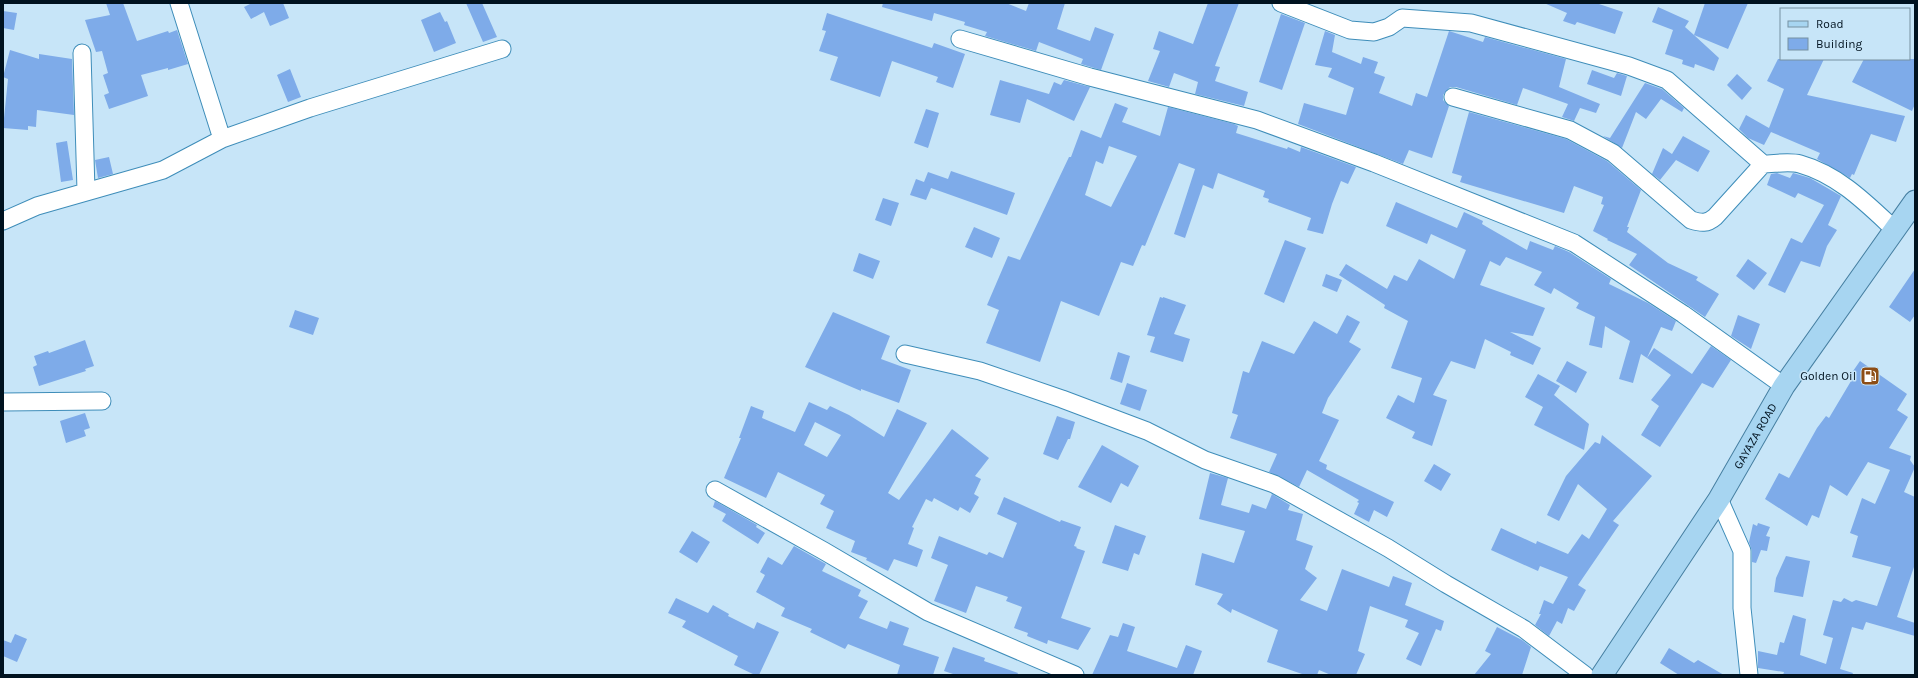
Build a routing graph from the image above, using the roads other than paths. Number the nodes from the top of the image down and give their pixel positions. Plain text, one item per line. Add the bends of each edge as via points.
1 (179, 3) edge
2 (1281, 3) edge
3 (960, 39) dead end
4 (502, 49) dead end
5 (82, 53) dead end
6 (1453, 97) dead end
7 (222, 139) junction
8 (1763, 164) junction
9 (86, 191) junction
10 (1915, 201) edge
11 (3, 221) edge
12 (1895, 230) junction
13 (904, 354) dead end
14 (1784, 386) junction
15 (102, 401) dead end
16 (3, 402) edge
17 (715, 490) dead end
18 (1719, 499) junction
19 (1075, 675) edge
20 (1585, 675) edge
21 (1602, 675) edge
22 (1749, 675) edge

1 - 7 street
2 - 8 street via 1350,30 1374,32 1389,27 1402,18 1471,23 1629,66 1667,80
3 - 14 street via 1090,77 1257,120 1374,163 1574,243 1683,314
4 - 7 street via 310,108
5 - 9 street
6 - 8 street via 1570,130 1613,153 1692,220 1701,223 1709,222 1715,217
7 - 9 street via 163,170
8 - 12 street via 1799,164 1828,176 1856,192
9 - 11 street via 37,206
10 - 12 main road, GAYAZA ROAD
12 - 14 main road, GAYAZA ROAD
13 - 20 street via 980,371 1062,399 1147,431 1205,460 1274,484 1524,629
14 - 18 main road, GAYAZA ROAD
15 - 16 street
17 - 19 street via 928,612
18 - 21 main road, GAYAZA ROAD
18 - 22 street via 1742,550 1742,608

